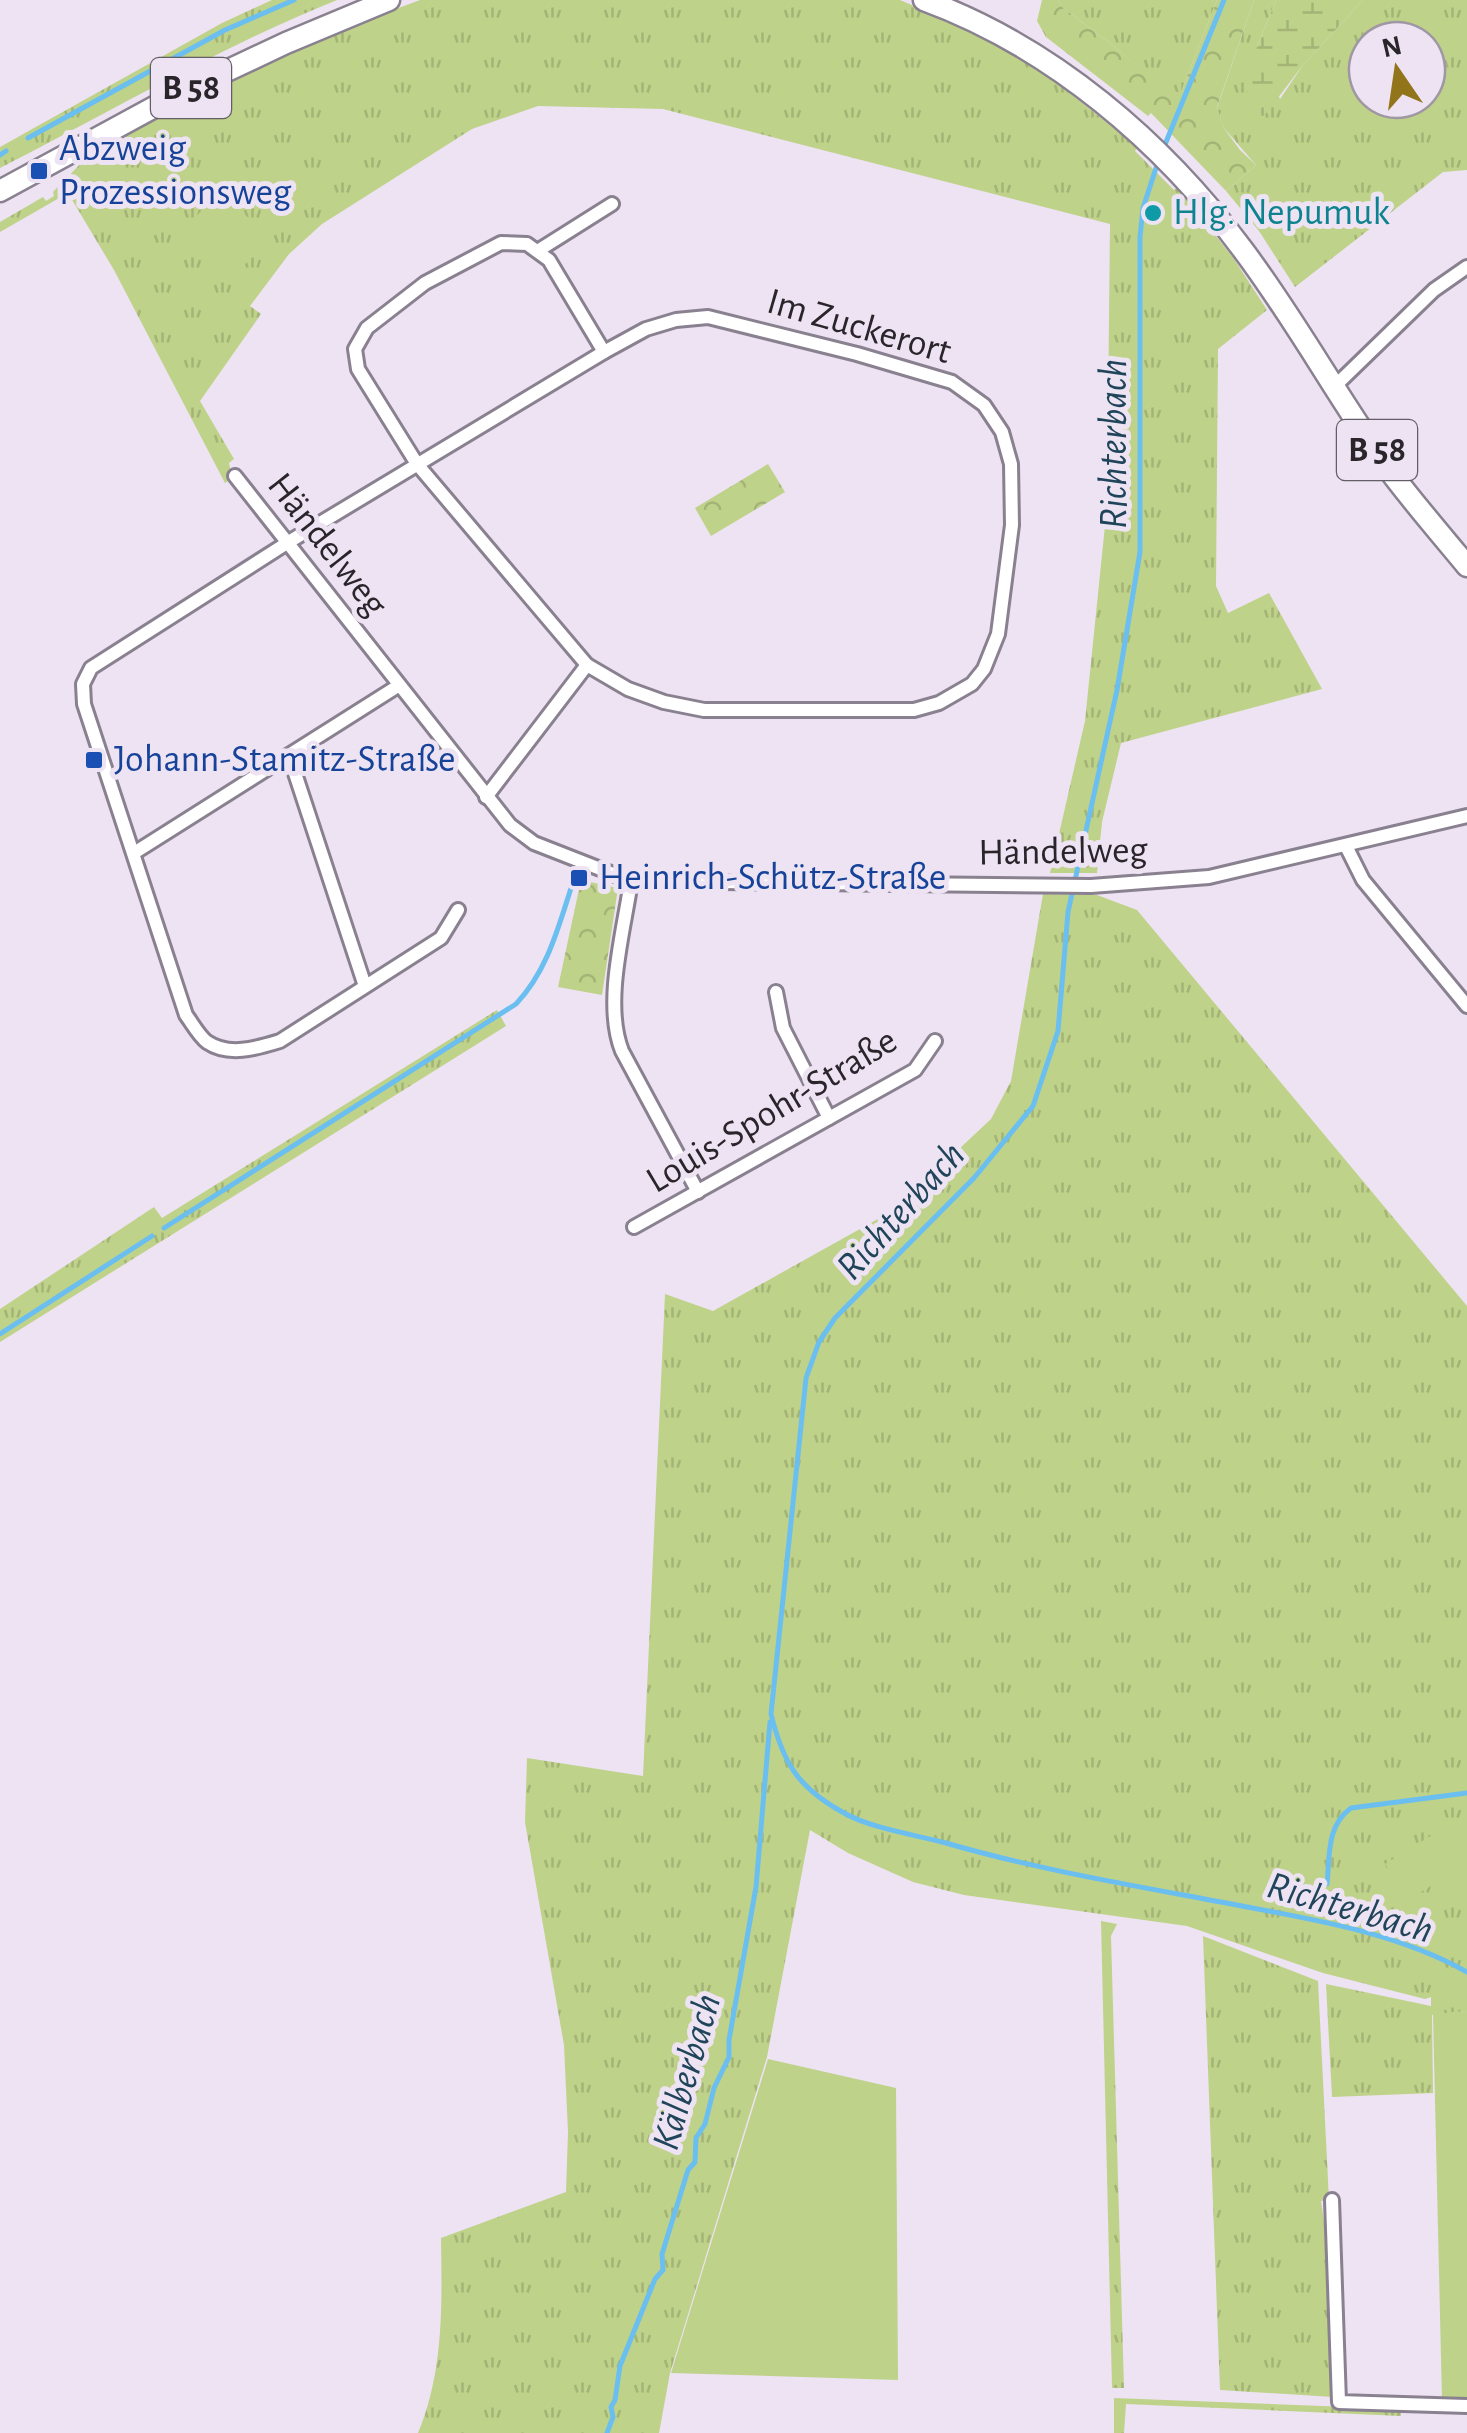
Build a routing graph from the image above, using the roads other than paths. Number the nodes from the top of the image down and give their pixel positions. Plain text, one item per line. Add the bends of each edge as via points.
1 (389, 0) edge
2 (924, 0) edge
3 (0, 191) edge
4 (612, 204) dead end
5 (539, 250) junction
6 (1467, 267) edge
7 (604, 352) junction
8 (1334, 387) junction
9 (417, 464) junction
10 (236, 476) dead end
11 (288, 543) junction
12 (1467, 566) edge
13 (587, 665) junction
14 (398, 686) junction
15 (289, 755) junction
16 (486, 797) junction
17 (1467, 816) edge
18 (1346, 846) junction
19 (134, 853) junction
20 (631, 881) junction
21 (458, 910) dead end
22 (365, 986) junction
23 (776, 992) dead end
24 (1467, 1006) edge
25 (934, 1041) dead end
26 (829, 1118) junction
27 (698, 1192) junction
28 (634, 1227) dead end
29 (1332, 2200) dead end
30 (1467, 2406) edge

1 - 3 main road, B 58 via 182,92
2 - 8 main road, B 58 via 1048,64 1178,172 1245,252
4 - 5 street
5 - 7 street
5 - 9 street via 500,243 425,283 368,328 355,349 358,369
6 - 8 street via 1434,290
7 - 9 street, Im Zuckerort
7 - 13 street, Im Zuckerort via 646,329 708,318 952,382 984,405 1002,432 1011,464 1012,525 993,650 972,684 939,703 885,712 704,710 628,689
8 - 12 main road, B 58
9 - 11 street, Im Zuckerort
9 - 13 street, Im Zuckerort
10 - 11 street, Händelweg
11 - 14 street, Händelweg
11 - 19 street via 90,668 84,704
13 - 16 street
14 - 15 street
14 - 16 street, Händelweg
15 - 19 street
15 - 22 street
16 - 20 street, Händelweg via 534,843
17 - 18 street, Händelweg
18 - 20 street, Händelweg via 1209,877 1091,886
18 - 24 street via 1363,880
19 - 22 street via 186,1015 206,1042 231,1050 280,1041
20 - 27 street via 614,1027
21 - 22 street via 441,938
23 - 26 street via 782,1028
25 - 26 street, Louis-Spohr-Straße via 914,1070
26 - 27 street, Louis-Spohr-Straße
27 - 28 street, Louis-Spohr-Straße
29 - 30 street via 1339,2402

